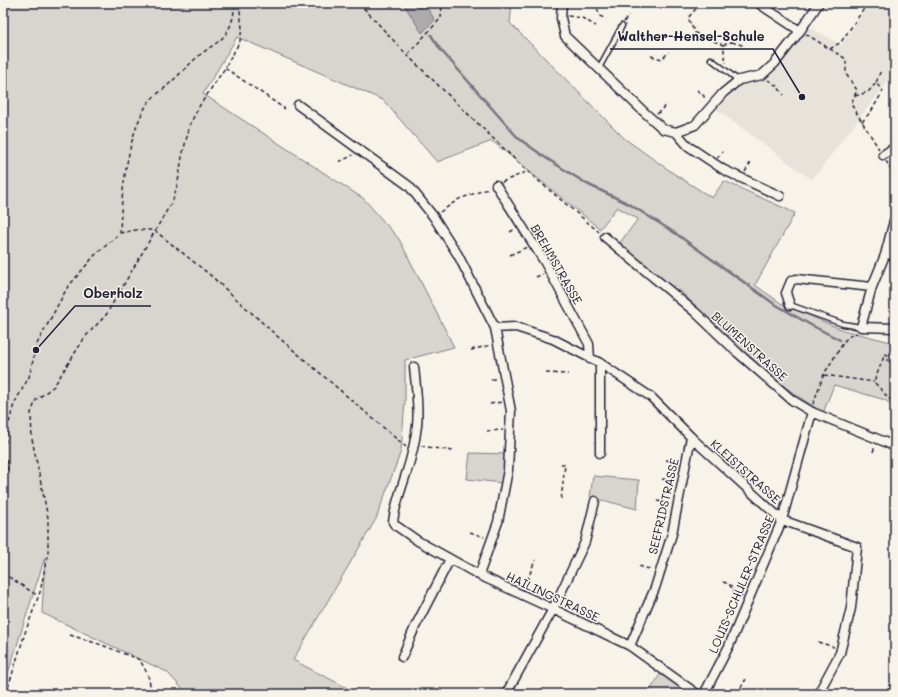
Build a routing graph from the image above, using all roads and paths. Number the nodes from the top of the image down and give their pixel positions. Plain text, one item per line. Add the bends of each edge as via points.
1 (234, 3) edge
2 (239, 3) edge
3 (359, 3) edge
4 (442, 3) edge
5 (562, 3) edge
6 (600, 3) edge
7 (758, 3) edge
8 (818, 3) edge
9 (868, 3) edge
10 (699, 5) edge
11 (562, 15) junction
12 (606, 19) dead end
13 (596, 26) dead end
14 (622, 26) dead end
15 (800, 31) junction
16 (730, 34) dead end
17 (742, 38) dead end
18 (732, 42) junction
19 (723, 45) junction
20 (745, 46) dead end
21 (830, 49) junction
22 (669, 52) dead end
23 (408, 55) junction
24 (651, 56) dead end
25 (724, 56) dead end
26 (711, 59) dead end
27 (225, 68) junction
28 (598, 68) junction
29 (881, 70) dead end
30 (762, 75) junction
31 (739, 80) junction
32 (876, 82) junction
33 (697, 90) dead end
34 (784, 95) dead end
35 (854, 96) junction
36 (704, 99) dead end
37 (667, 104) dead end
38 (298, 105) dead end
39 (285, 108) dead end
40 (652, 119) junction
41 (862, 122) junction
42 (676, 132) junction
43 (895, 147) edge
44 (358, 148) junction
45 (883, 155) junction
46 (752, 160) dead end
47 (340, 162) dead end
48 (527, 171) junction
49 (895, 177) edge
50 (742, 178) junction
51 (496, 185) junction
52 (780, 196) dead end
53 (433, 216) junction
54 (895, 216) edge
55 (154, 230) junction
56 (120, 233) junction
57 (605, 237) joint
58 (533, 244) junction
59 (895, 254) edge
60 (510, 255) dead end
61 (885, 255) junction
62 (872, 287) junction
63 (790, 304) joint
64 (865, 327) junction
65 (495, 328) junction
66 (895, 328) edge
67 (498, 342) junction
68 (471, 350) dead end
69 (895, 357) edge
70 (590, 359) junction
71 (600, 363) junction
72 (414, 367) dead end
73 (546, 373) dead end
74 (568, 374) dead end
75 (824, 374) junction
76 (874, 382) junction
77 (509, 400) junction
78 (490, 404) dead end
79 (895, 405) edge
80 (812, 412) junction
81 (510, 429) junction
82 (487, 431) dead end
83 (691, 437) junction
84 (895, 447) edge
85 (413, 449) junction
86 (453, 451) dead end
87 (600, 453) dead end
88 (666, 460) dead end
89 (686, 463) junction
90 (561, 464) dead end
91 (662, 479) dead end
92 (682, 483) junction
93 (3, 484) edge
94 (595, 500) dead end
95 (561, 501) dead end
96 (657, 501) dead end
97 (677, 505) junction
98 (782, 520) junction
99 (470, 532) dead end
100 (492, 540) junction
101 (450, 559) junction
102 (535, 560) dead end
103 (639, 566) dead end
104 (3, 573) edge
105 (659, 573) junction
106 (479, 575) junction
107 (722, 582) dead end
108 (522, 595) junction
109 (39, 596) junction
110 (748, 598) junction
111 (553, 609) junction
112 (70, 635) dead end
113 (818, 642) dead end
114 (630, 646) junction
115 (841, 649) junction
116 (402, 657) dead end
117 (746, 679) dead end
118 (888, 685) dead end
119 (895, 686) edge
120 (6, 694) edge
121 (152, 694) edge
122 (506, 694) edge
123 (697, 694) edge
124 (704, 694) edge
125 (737, 694) edge
126 (818, 694) edge

1 - 56 path via 231,26 221,40 202,53 148,102 141,116 125,175
2 - 27 path via 242,28 240,40
3 - 23 path
4 - 23 path via 441,18
5 - 11 street
6 - 12 path via 597,8 600,16
7 - 15 street
8 - 15 street
9 - 21 path via 840,42
10 - 19 path via 688,18 695,33
11 - 13 path via 582,18
11 - 28 street via 565,36
14 - 28 lane
15 - 21 path
15 - 30 street
16 - 18 path
17 - 18 path
18 - 19 path
18 - 20 path
19 - 25 path
21 - 35 path via 846,59 846,74 857,90
22 - 24 path via 662,59
23 - 48 path
26 - 31 lane
27 - 39 path
27 - 55 path via 190,124 173,200
28 - 40 street
29 - 32 path
30 - 31 street
30 - 34 path
31 - 42 street via 723,93 695,125
32 - 35 path via 868,92
32 - 41 path via 883,92
33 - 36 path
35 - 41 path via 851,104
37 - 40 path
38 - 44 street
40 - 42 street via 663,129
41 - 45 path
42 - 50 street via 688,146 724,170
43 - 45 street
44 - 47 path via 355,154
44 - 53 street via 409,186
45 - 49 path
46 - 50 path
48 - 51 path
48 - 57 path
50 - 52 street
51 - 53 path via 459,200
51 - 58 street, BREHMSTRASSE
53 - 65 street via 458,255
54 - 61 street
55 - 56 path
55 - 85 path via 209,274 300,357
55 - 109 path via 106,315 85,337 54,386 36,400 31,413 32,439 48,518 48,553
56 - 93 path via 95,255 68,288 37,344 29,377 14,404 7,430 4,453 8,467
57 - 80 street, BLUMENSTRASSE via 695,312 792,400
58 - 60 path
58 - 70 street, BREHMSTRASSE via 589,344
59 - 61 street
61 - 62 street
62 - 63 street via 796,279 791,281 786,293
62 - 64 street
63 - 64 lane via 843,324
64 - 66 street
64 - 75 path via 845,340
65 - 67 street
65 - 70 street, KLEISTSTRASSE via 516,327 553,339
67 - 68 path
67 - 77 street
69 - 76 path via 885,354
70 - 71 street, KLEISTSTRASSE
71 - 83 street, KLEISTSTRASSE via 651,396
71 - 87 street
72 - 85 street via 418,407
73 - 74 path
75 - 76 path
75 - 80 path
76 - 79 path
77 - 78 path
77 - 81 street
80 - 84 street, BLUMENSTRASSE
80 - 98 street, LOUIS-SCHULER-STRASSE
81 - 82 path
81 - 100 street via 508,470
83 - 89 street, SEEFRIDSTRASSE
83 - 98 street, KLEISTSTRASSE
85 - 86 path
85 - 101 street, HAILINGSTRASSE via 393,522 418,541
88 - 89 path
89 - 92 street, SEEFRIDSTRASSE
90 - 95 path via 565,464
91 - 92 path
92 - 97 street, SEEFRIDSTRASSE
94 - 111 street via 585,542
96 - 97 path
97 - 105 street, SEEFRIDSTRASSE via 672,534
98 - 110 street, LOUIS-SCHULER-STRASSE
98 - 115 street, KLEISTSTRASSE via 857,547 851,608
99 - 100 path
100 - 106 street
101 - 106 street, HAILINGSTRASSE
101 - 116 street
102 - 108 path
103 - 105 path
104 - 109 path
105 - 114 street, SEEFRIDSTRASSE
106 - 108 street, HAILINGSTRASSE
107 - 110 path via 729,584 736,594
108 - 111 street, HAILINGSTRASSE
109 - 120 path
110 - 124 street, LOUIS-SCHULER-STRASSE via 729,646
111 - 114 street, HAILINGSTRASSE
111 - 122 street
112 - 121 path via 140,660 148,675
113 - 115 path
114 - 123 street, HAILINGSTRASSE
115 - 126 street, KLEISTSTRASSE
117 - 125 path
118 - 119 path

